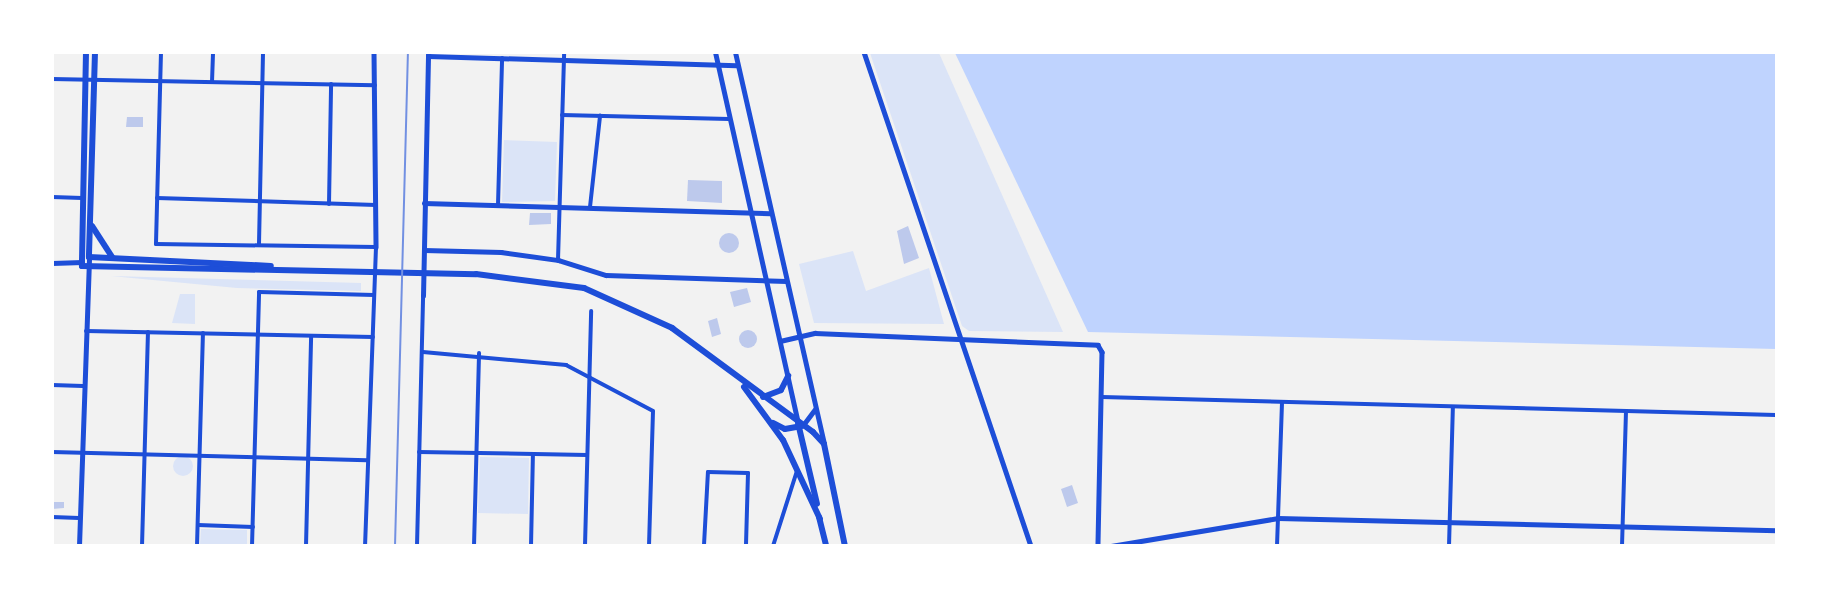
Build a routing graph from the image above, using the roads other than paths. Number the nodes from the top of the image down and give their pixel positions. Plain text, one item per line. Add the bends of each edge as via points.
1 (86, 52) edge
2 (95, 52) edge
3 (161, 52) edge
4 (213, 52) edge
5 (263, 52) edge
6 (374, 52) edge
7 (564, 52) edge
8 (715, 52) edge
9 (735, 52) edge
10 (864, 52) edge
11 (428, 54) edge
12 (502, 58) junction
13 (564, 60) junction
14 (716, 64) junction
15 (736, 65) junction
16 (52, 79) edge
17 (85, 80) junction
18 (94, 80) junction
19 (160, 81) junction
20 (212, 82) junction
21 (262, 83) junction
22 (331, 84) junction
23 (375, 85) junction
24 (562, 115) junction
25 (600, 116) junction
26 (729, 119) junction
27 (52, 197) edge
28 (82, 198) junction
29 (157, 198) junction
30 (259, 201) junction
31 (424, 203) junction
32 (329, 204) junction
33 (377, 205) junction
34 (498, 205) junction
35 (559, 207) junction
36 (590, 207) junction
37 (750, 212) junction
38 (770, 213) junction
39 (91, 220) junction
40 (259, 244) junction
41 (376, 247) junction
42 (424, 250) junction
43 (89, 257) junction
44 (112, 257) junction
45 (558, 260) junction
46 (52, 263) edge
47 (82, 265) junction
48 (296, 269) junction
49 (766, 281) junction
50 (786, 281) junction
51 (374, 295) junction
52 (423, 296) joint
53 (591, 311) dead end
54 (84, 331) junction
55 (148, 332) junction
56 (203, 333) junction
57 (258, 335) junction
58 (311, 336) junction
59 (799, 336) junction
60 (373, 337) junction
61 (963, 337) junction
62 (780, 341) junction
63 (423, 352) junction
64 (479, 353) junction
65 (589, 373) junction
66 (788, 376) junction
67 (740, 381) junction
68 (52, 385) edge
69 (83, 386) junction
70 (762, 397) junction
71 (1102, 398) junction
72 (1282, 402) junction
73 (1453, 407) junction
74 (815, 409) junction
75 (1626, 411) junction
76 (1776, 415) edge
77 (767, 419) junction
78 (800, 425) junction
79 (824, 444) junction
80 (419, 452) junction
81 (52, 453) edge
82 (81, 453) junction
83 (476, 453) junction
84 (533, 454) junction
85 (144, 455) junction
86 (587, 455) junction
87 (199, 456) junction
88 (255, 457) junction
89 (308, 459) junction
90 (367, 460) junction
91 (798, 467) junction
92 (52, 517) edge
93 (79, 518) junction
94 (1278, 518) junction
95 (820, 519) junction
96 (1450, 522) junction
97 (198, 525) junction
98 (1623, 526) junction
99 (253, 527) junction
100 (1776, 530) edge
101 (704, 545) edge
102 (78, 546) edge
103 (142, 546) edge
104 (197, 546) edge
105 (252, 546) edge
106 (306, 546) edge
107 (365, 546) edge
108 (417, 546) edge
109 (474, 546) edge
110 (531, 546) edge
111 (585, 546) edge
112 (649, 546) edge
113 (746, 546) edge
114 (773, 546) edge
115 (826, 546) edge
116 (846, 546) edge
117 (1031, 546) edge
118 (1098, 546) edge
119 (1111, 546) edge
120 (1277, 546) edge
121 (1449, 546) edge
122 (1622, 546) edge

1 - 17 highway
2 - 18 highway
3 - 19 street
4 - 20 street
5 - 21 street
6 - 23 street
7 - 13 street
8 - 14 main road
9 - 15 main road
10 - 61 street
11 - 12 street
11 - 31 street
12 - 13 street
12 - 34 street
13 - 14 street
13 - 24 street
14 - 15 street
14 - 26 main road
15 - 38 main road
16 - 17 street
17 - 18 street
17 - 28 highway
18 - 19 street
18 - 39 highway
19 - 20 street
19 - 29 street
20 - 21 street
21 - 22 street
21 - 30 street
22 - 23 street
22 - 32 street
23 - 33 street
24 - 25 street
24 - 35 street
25 - 26 street
25 - 36 street
26 - 37 main road
27 - 28 street
28 - 47 highway
29 - 30 street
29 - 40 street via 156,244
30 - 32 street
30 - 40 street
31 - 34 street
31 - 42 street
32 - 33 street
33 - 41 street
34 - 35 street
35 - 36 street
35 - 45 street
36 - 37 street
37 - 38 street
37 - 49 main road
38 - 50 main road
39 - 43 highway
39 - 44 highway
40 - 41 street
41 - 51 street
42 - 45 street
42 - 52 street
43 - 44 highway
43 - 47 street
44 - 48 highway via 224,260
45 - 49 street via 606,275
46 - 47 street
47 - 48 highway
47 - 54 street
48 - 67 highway via 520,276 584,288 672,328
49 - 50 street
49 - 62 main road
50 - 59 main road
51 - 57 street via 259,292
51 - 60 street
52 - 63 street
53 - 65 street
54 - 55 street
54 - 69 street
55 - 56 street
55 - 85 street
56 - 57 street
56 - 87 street
57 - 58 street
57 - 88 street
58 - 60 street
58 - 89 street
59 - 61 street
59 - 62 street
59 - 74 main road
60 - 90 street
61 - 71 street via 1098,345
61 - 117 street
62 - 66 main road
63 - 64 street
63 - 80 street
64 - 65 street via 540,358
64 - 83 street
65 - 86 street
65 - 112 street via 653,411
66 - 70 highway via 781,390
66 - 78 main road
67 - 70 highway
67 - 77 highway
68 - 69 street
69 - 82 street
70 - 78 highway
71 - 72 street
71 - 118 street
72 - 73 street
72 - 94 street
73 - 75 street
73 - 96 street
74 - 78 main road
74 - 79 main road
75 - 76 street
75 - 98 street
77 - 78 highway via 785,429
77 - 91 highway
78 - 79 highway
78 - 95 highway
79 - 116 highway
80 - 83 street
80 - 108 street
81 - 82 street
82 - 85 street
82 - 93 street
83 - 84 street
83 - 109 street
84 - 86 street
84 - 110 street
85 - 87 street
85 - 103 street
86 - 111 street
87 - 88 street
87 - 97 street
88 - 89 street
88 - 99 street
89 - 90 street
89 - 106 street
90 - 107 street
91 - 95 highway
91 - 114 street
92 - 93 street
93 - 102 street
94 - 96 street
94 - 119 street
94 - 120 street
95 - 115 highway
96 - 98 street
96 - 121 street
97 - 99 street
97 - 104 street
98 - 100 street
98 - 122 street
99 - 105 street
101 - 113 street via 708,472 748,473

